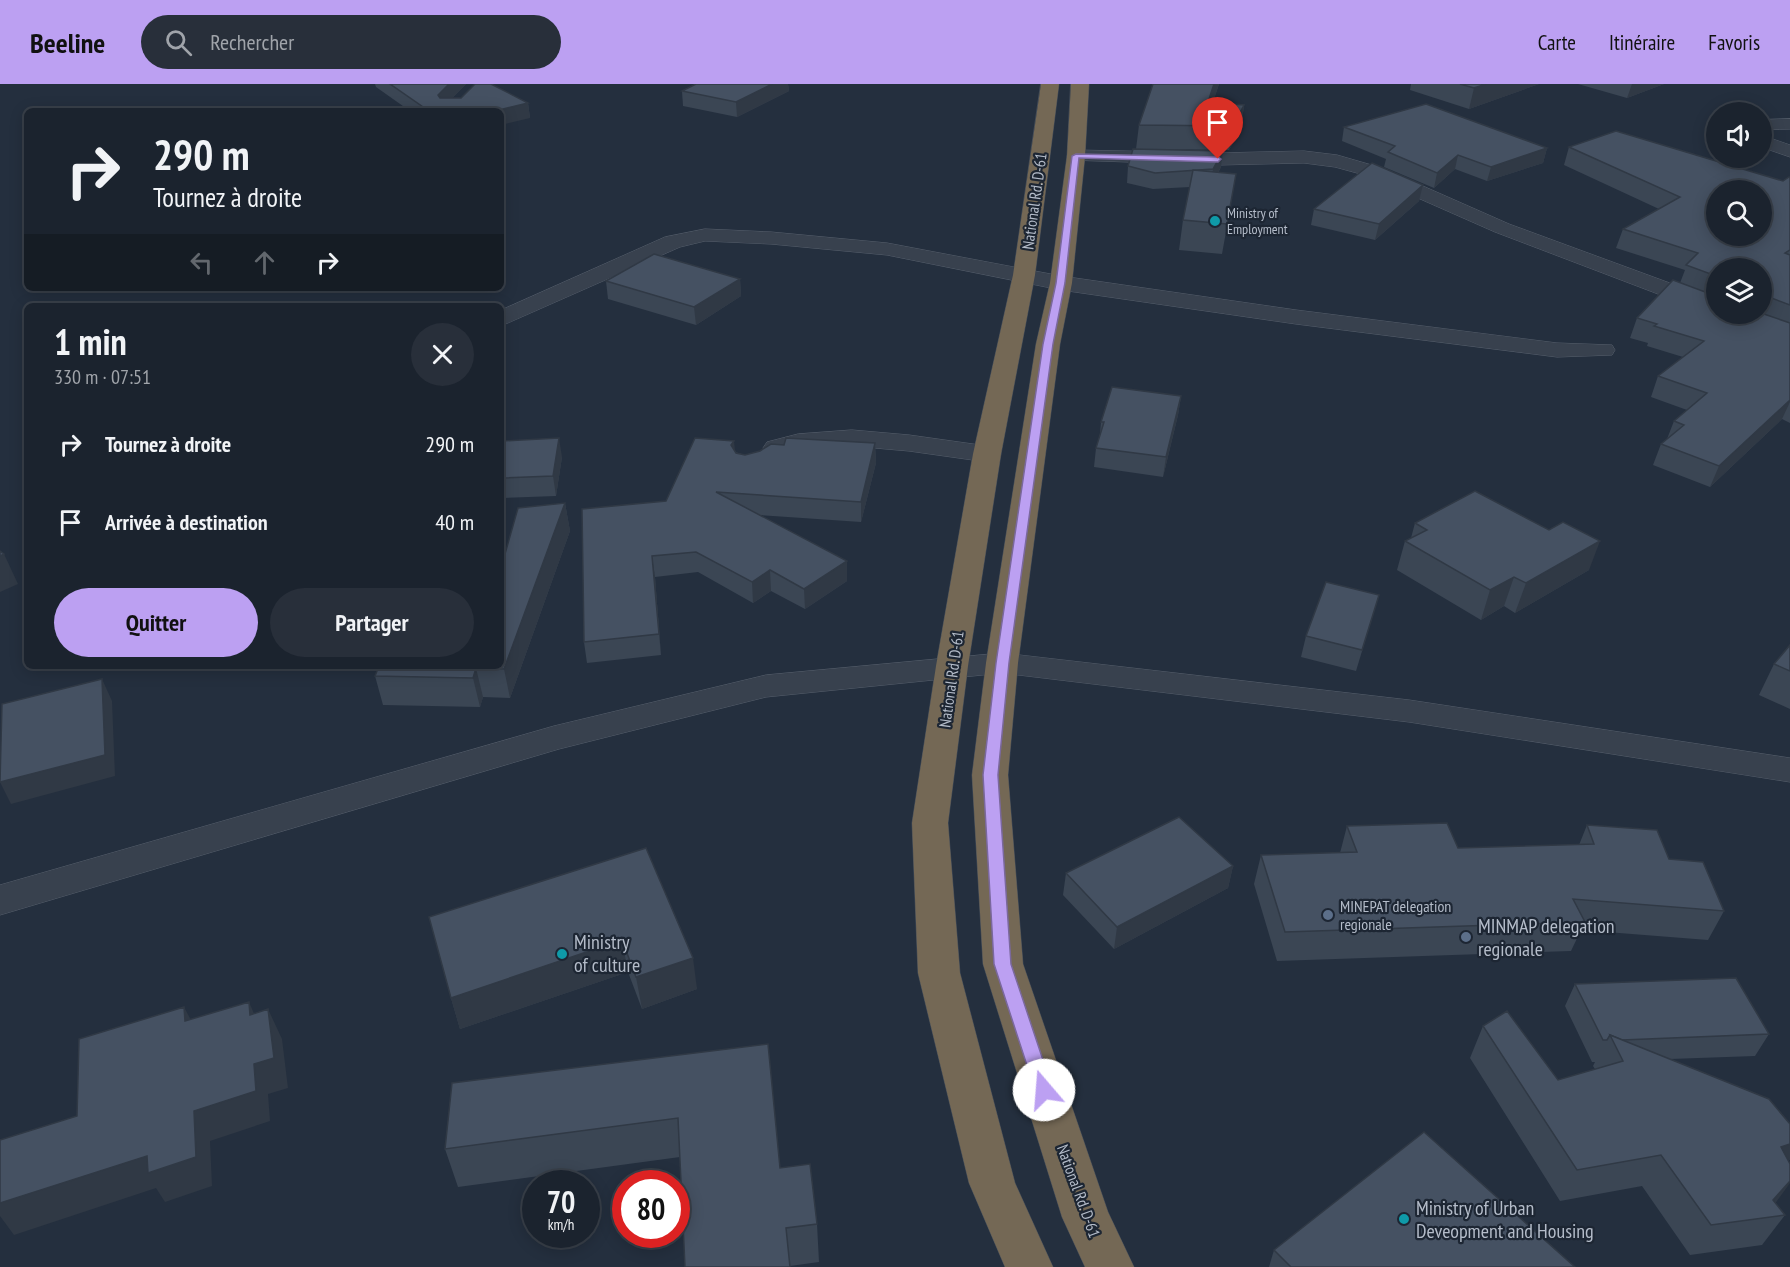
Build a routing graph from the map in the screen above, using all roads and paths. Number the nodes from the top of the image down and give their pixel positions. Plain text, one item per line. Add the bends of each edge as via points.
1 (1050, 84) edge
2 (1080, 84) edge
3 (1790, 123) edge
4 (1772, 124) edge
5 (1772, 145) edge
6 (1790, 151) edge
7 (1076, 156) junction
8 (1024, 275) junction
9 (1060, 283) junction
10 (1706, 304) edge
11 (504, 319) edge
12 (1603, 350) dead end
13 (987, 454) junction
14 (758, 459) edge
15 (1002, 663) junction
16 (952, 666) junction
17 (1790, 770) edge
18 (0, 900) edge
19 (1029, 1267) edge
20 (1110, 1267) edge

1 - 8 highway, National Rd. D-61
2 - 7 highway, National Rd. D-61
3 - 4 street
5 - 6 street
7 - 9 highway, National Rd. D-61
7 - 10 street via 1337,161 1375,172 1502,228
8 - 9 street
8 - 11 street via 887,249 705,236 674,243
8 - 13 highway, National Rd. D-61
9 - 12 street via 1514,345
9 - 15 highway, National Rd. D-61
13 - 14 street via 907,442 827,438 777,447
13 - 16 highway, National Rd. D-61
15 - 16 street
15 - 17 street via 1409,711
15 - 20 highway, National Rd. D-61 via 990,775 1003,964 1086,1217
16 - 18 street via 766,686 554,738
16 - 19 highway, National Rd. D-61 via 930,823 939,973 992,1184

